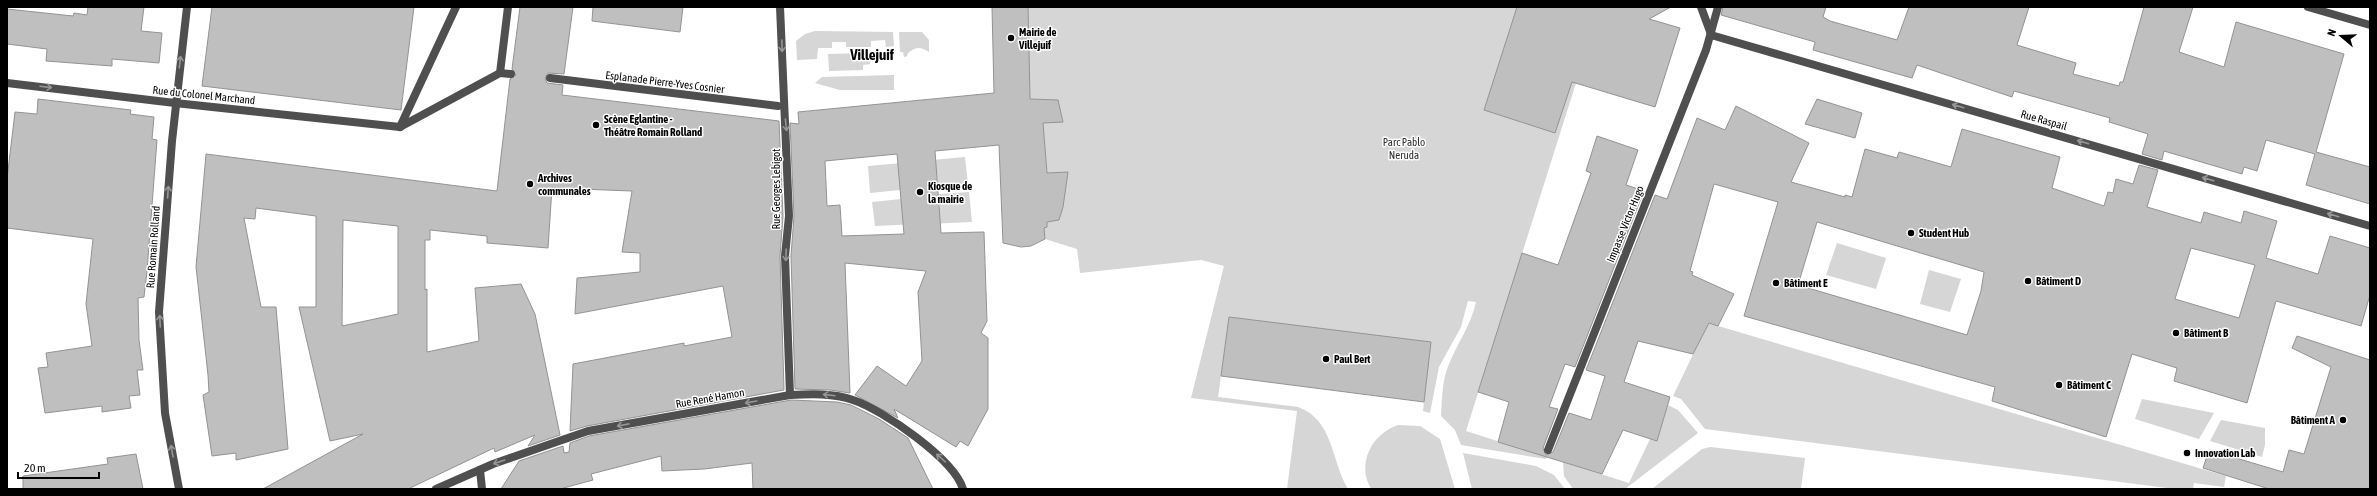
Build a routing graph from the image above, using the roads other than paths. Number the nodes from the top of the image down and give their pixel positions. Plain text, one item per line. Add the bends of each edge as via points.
1 (187, 7) edge
2 (456, 7) edge
3 (508, 7) edge
4 (780, 7) edge
5 (1701, 7) edge
6 (1718, 7) edge
7 (2308, 7) edge
8 (2370, 24) edge
9 (1711, 35) junction
10 (500, 73) junction
11 (511, 74) dead end
12 (550, 78) dead end
13 (7, 83) edge
14 (175, 104) junction
15 (778, 106) dead end
16 (400, 127) junction
17 (2370, 226) edge
18 (790, 395) junction
19 (1548, 450) dead end
20 (480, 470) junction
21 (179, 489) edge
22 (436, 489) edge
23 (482, 489) edge
24 (963, 489) edge

14 -> 1 street, Rue Romain Rolland
2 - 16 street
3 - 10 street
4 -> 18 street, Rue Georges Lebigot via 788,171 789,216 785,256
5 - 9 street
6 - 9 street, Impasse Victor Hugo
7 - 8 street
17 -> 9 street, Rue Raspail
9 - 19 street, Impasse Victor Hugo
10 - 11 street
10 - 16 street
12 - 15 street, Esplanade Pierre-Yves Cosnier
13 -> 14 street, Rue du Colonel Marchand
14 - 16 street, Rue du Colonel Marchand
21 -> 14 street, Rue Romain Rolland via 165,413 159,312
18 -> 20 street, Rue René Hamon via 588,431
24 -> 18 street, Rue René Hamon via 944,459 876,411 854,400 838,396
20 - 22 street, Rue René Hamon
20 - 23 street

